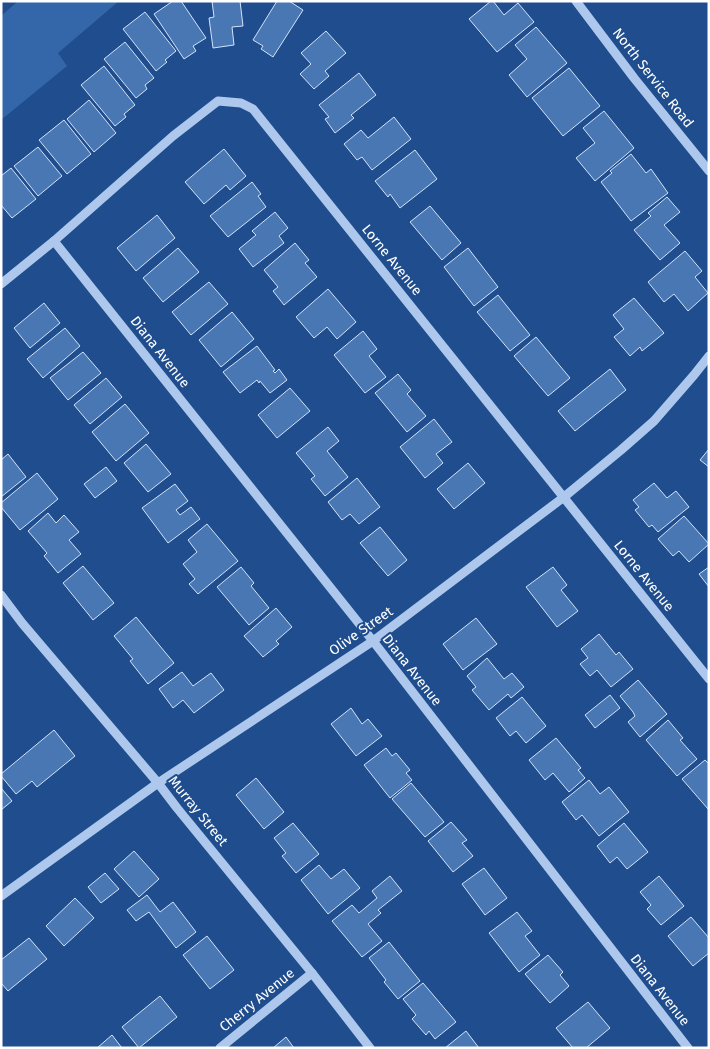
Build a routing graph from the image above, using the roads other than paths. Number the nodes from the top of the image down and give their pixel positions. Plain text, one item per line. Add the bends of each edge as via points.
1 (576, 1) edge
2 (709, 171) edge
3 (54, 241) junction
4 (1, 284) edge
5 (709, 356) edge
6 (564, 497) junction
7 (1, 595) edge
8 (373, 641) junction
9 (709, 679) edge
10 (158, 783) junction
11 (1, 896) edge
12 (312, 973) junction
13 (220, 1048) edge
14 (370, 1048) edge
15 (688, 1048) edge

1 - 2 street, North Service Road
3 - 4 street, Lorne Avenue
3 - 6 street, Lorne Avenue via 173,136 218,101 241,103 253,109
3 - 8 street, Diana Avenue
5 - 6 street, Olive Street via 654,421
6 - 8 street, Olive Street
6 - 9 street, Lorne Avenue
7 - 10 street, Murray Street
8 - 10 street, Olive Street
8 - 15 street, Diana Avenue
10 - 11 street, Olive Street
10 - 12 street, Murray Street
12 - 13 street, Cherry Avenue
12 - 14 street, Murray Street

